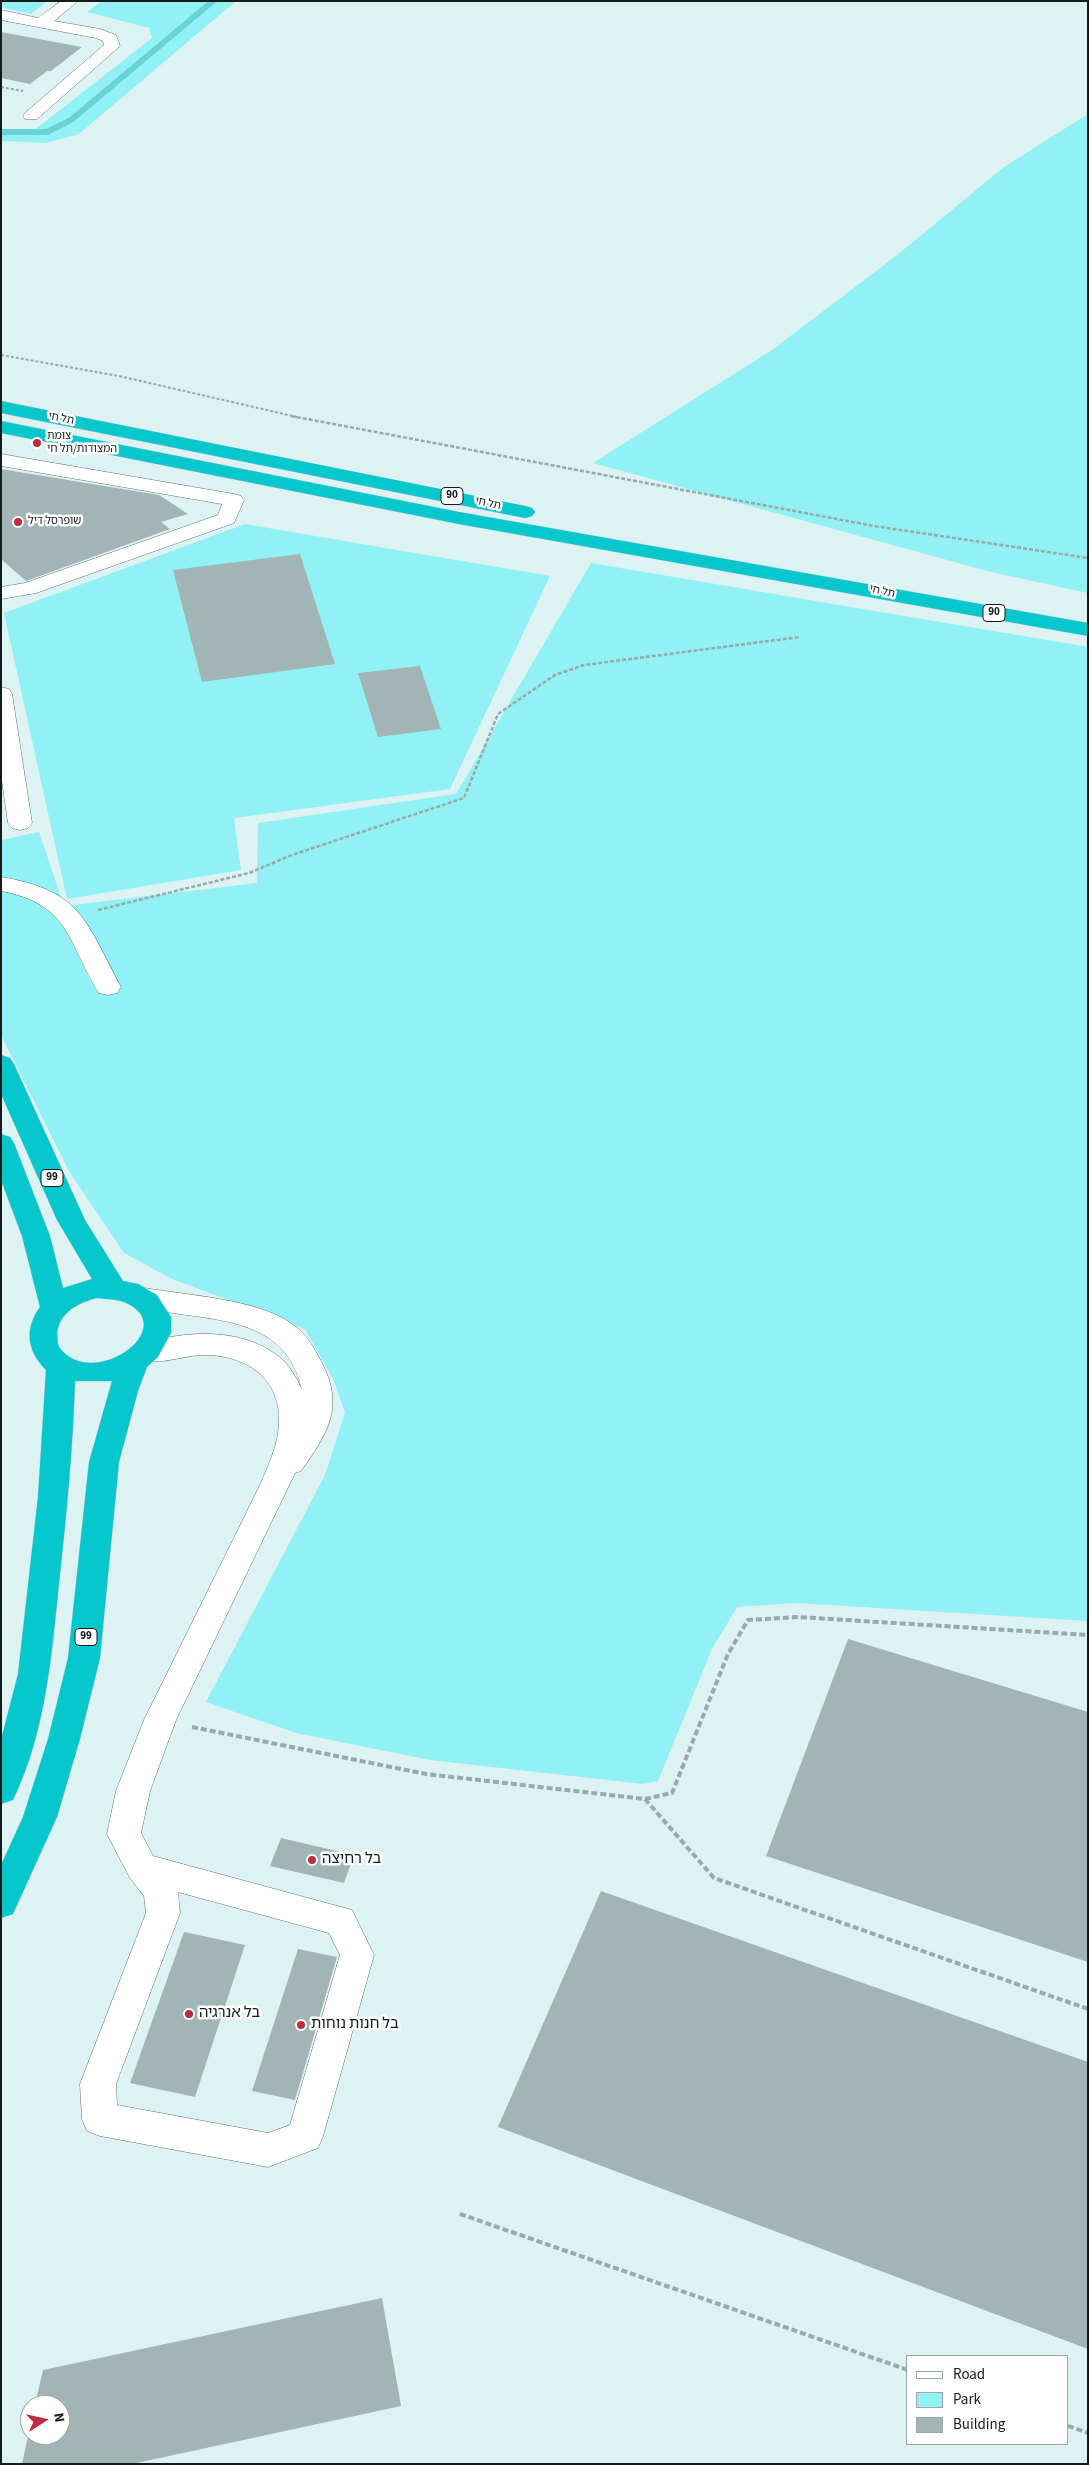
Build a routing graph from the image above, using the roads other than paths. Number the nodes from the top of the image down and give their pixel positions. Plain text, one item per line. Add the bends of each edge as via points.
1 (71, 1) edge
2 (1, 15) edge
3 (41, 23) junction
4 (31, 116) dead end
5 (1, 408) edge
6 (1, 427) edge
7 (1, 460) edge
8 (1, 593) edge
9 (900, 596) junction
10 (1, 607) edge
11 (1088, 630) edge
12 (1, 694) edge
13 (20, 823) dead end
14 (1, 884) edge
15 (108, 987) dead end
16 (1, 1064) edge
17 (1, 1143) edge
18 (113, 1288) junction
19 (144, 1298) junction
20 (54, 1308) junction
21 (141, 1357) junction
22 (61, 1366) junction
23 (276, 1483) junction
24 (1, 1790) edge
25 (142, 1868) junction
26 (1, 1903) edge

1 - 3 street
2 - 3 street
3 - 4 street via 100,34 110,38 112,46
5 - 9 highway, תל חי / 90 via 495,505
6 - 9 highway, תל חי / 90 via 459,518
7 - 8 street via 234,500 227,519 30,589
8 - 10 street via 4,600
9 - 11 highway, 90
12 - 13 street
14 - 15 street via 39,893 64,909
16 - 18 highway, 99 via 71,1220
17 - 20 highway via 36,1236
18 - 19 highway
18 - 20 highway via 80,1292
19 - 21 highway, 99 via 159,1323 156,1338
19 - 23 street via 255,1319 282,1330 308,1361 319,1392 318,1416 308,1438
20 - 22 highway via 41,1332 49,1356
21 - 22 highway via 116,1370 96,1374
21 - 23 street via 219,1344 247,1350 268,1360 279,1373 293,1404 291,1442
21 - 26 highway, 99 via 123,1391 104,1462 84,1658 64,1739 40,1816
22 - 24 highway via 53,1497 34,1674 14,1754
23 - 25 street via 160,1720 133,1791 124,1834
25 - 25 street via 161,1891 163,1914 98,2084 100,2119 268,2150 305,2136 357,1955 340,1921

